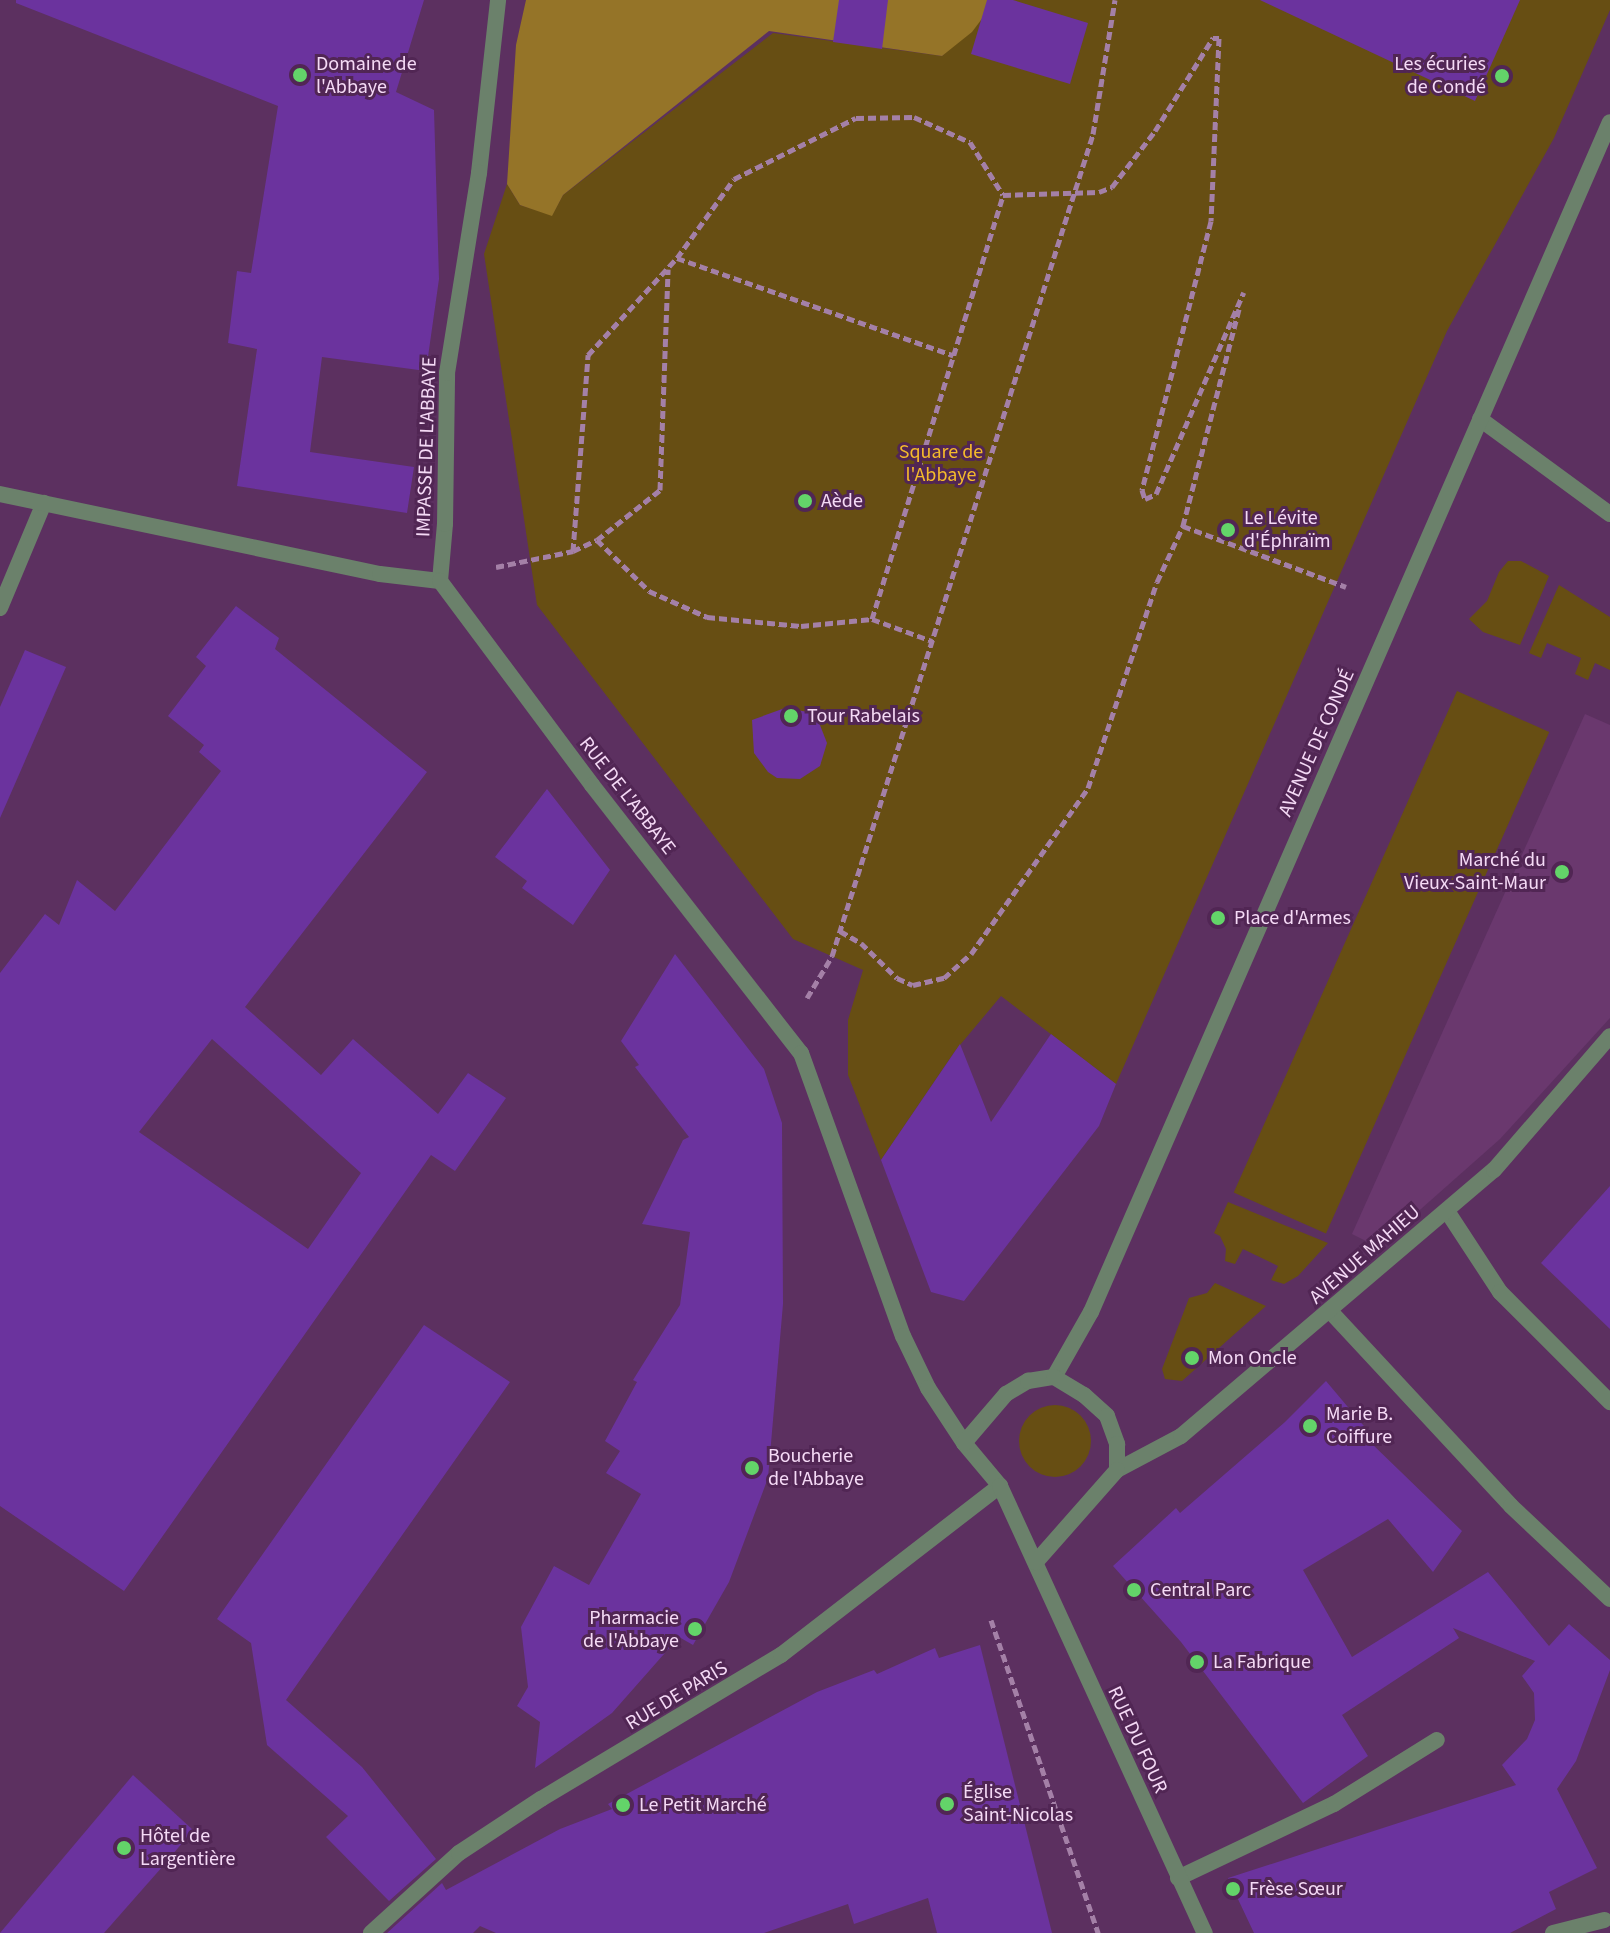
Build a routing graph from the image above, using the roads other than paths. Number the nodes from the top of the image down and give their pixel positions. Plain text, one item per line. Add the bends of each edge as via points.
1 (498, 0) edge
2 (1610, 122) edge
3 (1480, 419) junction
4 (0, 494) edge
5 (44, 503) junction
6 (1610, 514) edge
7 (440, 581) junction
8 (0, 608) edge
9 (1610, 1036) edge
10 (1447, 1211) junction
11 (1330, 1311) junction
12 (1054, 1377) junction
13 (1610, 1402) edge
14 (964, 1443) junction
15 (1117, 1470) junction
16 (1000, 1486) junction
17 (1036, 1562) junction
18 (1610, 1599) edge
19 (1437, 1740) dead end
20 (1178, 1878) junction
21 (1607, 1920) edge
22 (371, 1933) edge
23 (1205, 1933) edge
24 (1553, 1933) edge

1 - 7 street, IMPASSE DE L'ABBAYE via 479,173 447,373
2 - 3 street, AVENUE DE CONDÉ
3 - 6 street
3 - 12 street, AVENUE DE CONDÉ via 1091,1312
4 - 5 street
5 - 7 street via 380,574
5 - 8 street
7 - 14 street, RUE DE L'ABBAYE via 801,1053 903,1336 928,1388
9 - 10 street, AVENUE MAHIEU via 1494,1170
10 - 11 street, AVENUE MAHIEU
10 - 13 street via 1500,1292
11 - 15 street, AVENUE MAHIEU via 1181,1436
11 - 18 street via 1511,1506
12 - 14 street via 1028,1381 1006,1394
12 - 15 street via 1107,1416 1117,1444
14 - 16 street, RUE DE L'ABBAYE
15 - 17 street
16 - 17 street, RUE DU FOUR
16 - 22 street, RUE DE PARIS via 764,1666 459,1853
17 - 20 street, RUE DU FOUR
19 - 20 street via 1334,1804
20 - 23 street, RUE DU FOUR
21 - 24 street

